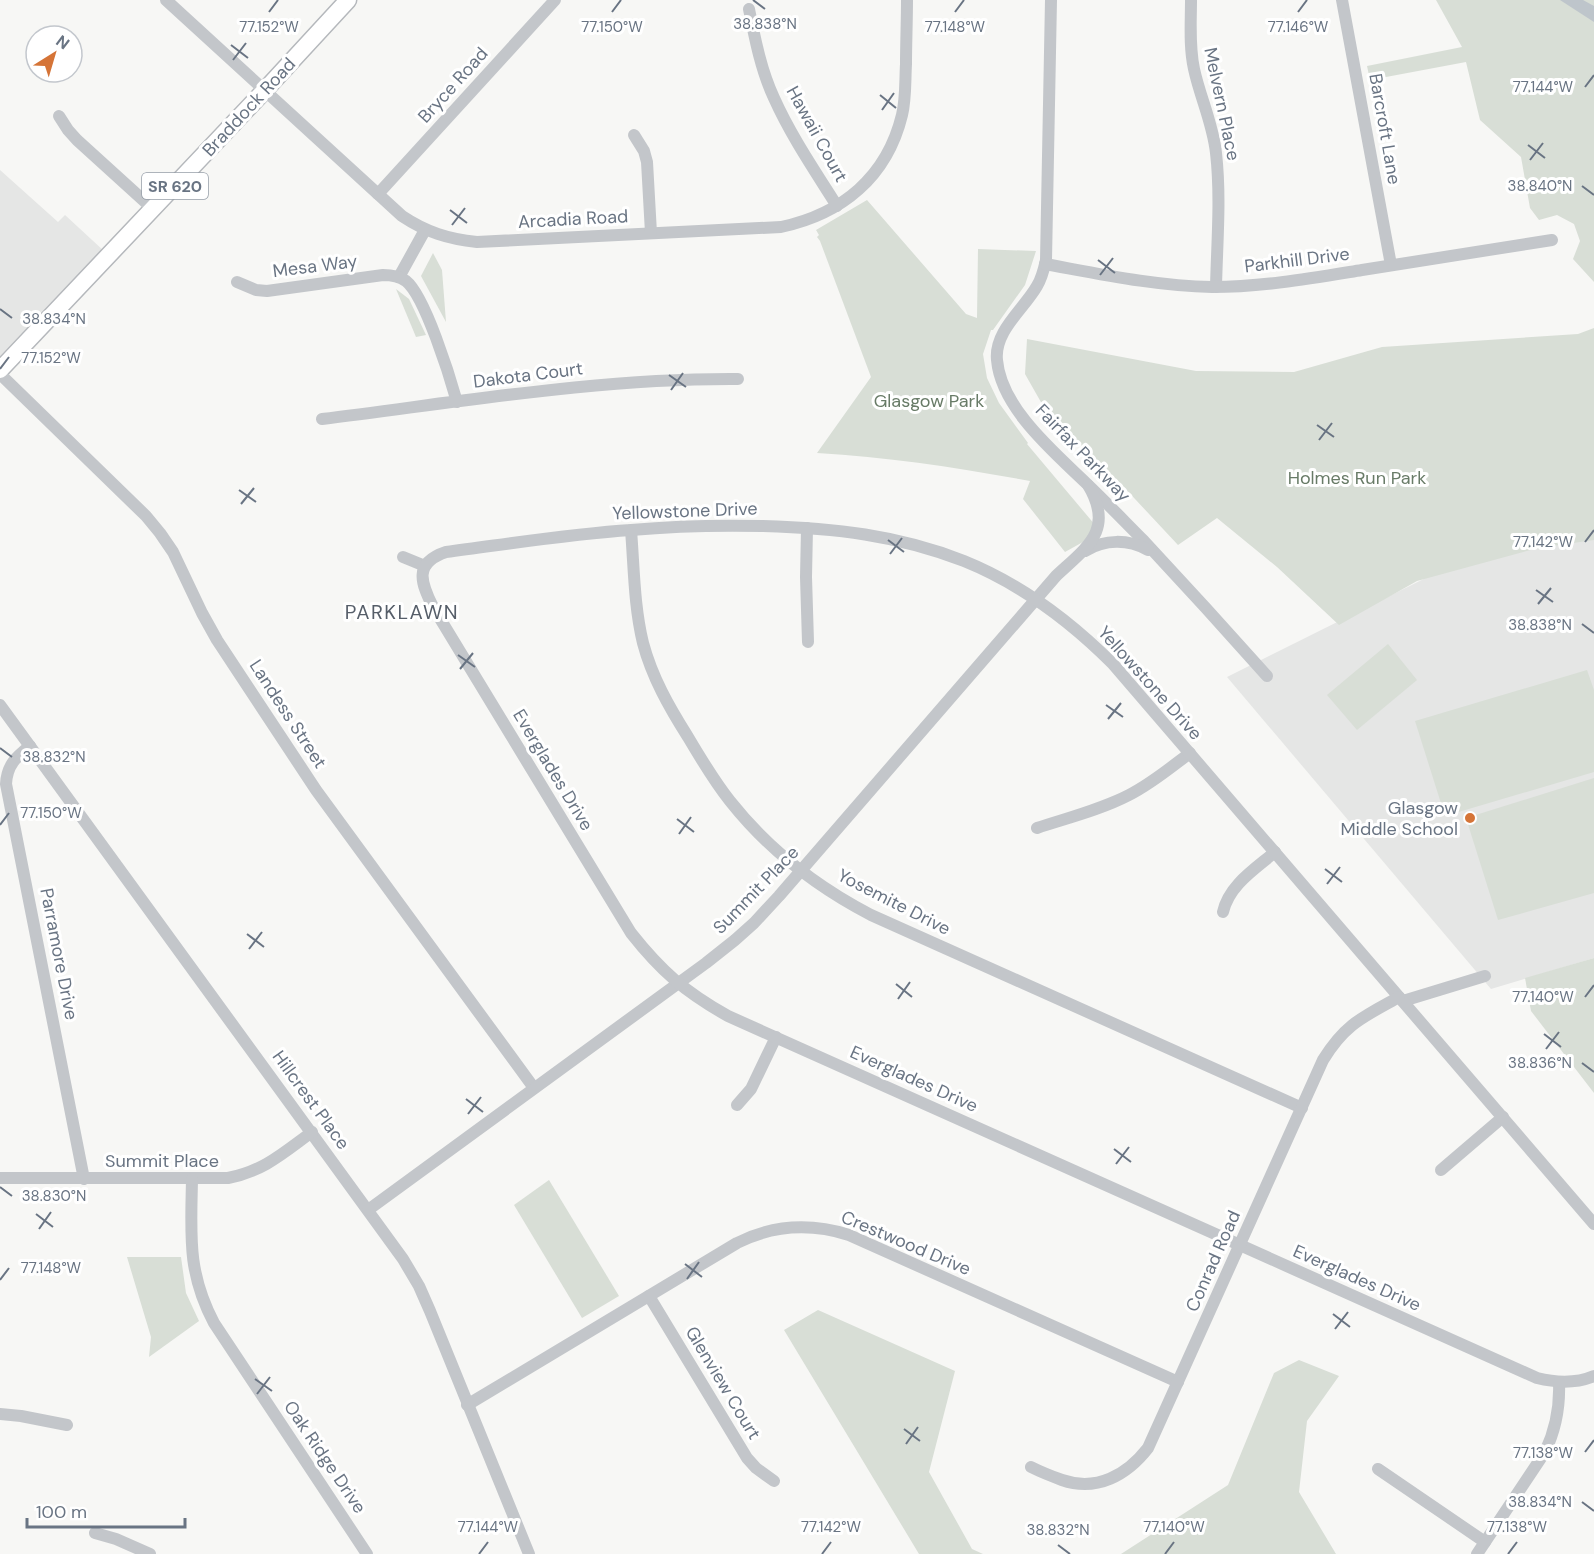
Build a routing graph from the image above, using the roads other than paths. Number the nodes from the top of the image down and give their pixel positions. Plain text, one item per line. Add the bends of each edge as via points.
1 (166, 0) edge
2 (348, 0) edge
3 (555, 0) edge
4 (907, 0) edge
5 (1051, 0) edge
6 (1191, 0) edge
7 (1342, 0) edge
8 (749, 9) dead end
9 (265, 90) junction
10 (59, 116) dead end
11 (634, 135) dead end
12 (378, 194) junction
13 (837, 206) junction
14 (153, 209) junction
15 (425, 230) junction
16 (651, 233) junction
17 (1552, 240) dead end
18 (1045, 264) junction
19 (1391, 265) junction
20 (399, 277) junction
21 (237, 282) dead end
22 (1216, 287) junction
23 (0, 372) edge
24 (738, 379) dead end
25 (457, 402) junction
26 (322, 419) dead end
27 (1088, 485) junction
28 (807, 528) junction
29 (631, 530) junction
30 (1081, 553) junction
31 (404, 557) dead end
32 (1161, 559) junction
33 (424, 566) junction
34 (1036, 599) junction
35 (808, 642) dead end
36 (1267, 676) dead end
37 (0, 705) edge
38 (30, 746) junction
39 (1190, 753) junction
40 (1037, 828) dead end
41 (1275, 852) junction
42 (801, 871) junction
43 (1223, 912) dead end
44 (1485, 976) dead end
45 (678, 983) junction
46 (1401, 999) junction
47 (776, 1037) junction
48 (534, 1088) junction
49 (737, 1105) dead end
50 (1302, 1108) junction
51 (1503, 1117) junction
52 (312, 1132) junction
53 (1441, 1170) dead end
54 (0, 1178) edge
55 (84, 1179) junction
56 (192, 1179) junction
57 (368, 1209) junction
58 (1594, 1224) edge
59 (1240, 1245) junction
60 (649, 1296) junction
61 (1594, 1376) edge
62 (1178, 1382) junction
63 (1559, 1383) junction
64 (467, 1405) junction
65 (0, 1414) edge
66 (67, 1425) dead end
67 (1031, 1467) dead end
68 (1378, 1469) dead end
69 (774, 1481) dead end
70 (95, 1533) dead end
71 (1485, 1542) junction
72 (150, 1554) edge
73 (367, 1554) edge
74 (529, 1554) edge
75 (1477, 1554) edge

1 - 9 street, Arcadia Road
2 - 9 main road, Braddock Road / SR 620
3 - 12 street, Bryce Road
4 - 13 street, Arcadia Road via 905,102 897,133 867,182
5 - 18 street, Fairfax Parkway
6 - 22 street, Melvern Place via 1193,67 1210,123 1217,164
7 - 19 street, Barcroft Lane
8 - 13 street, Hawaii Court via 774,98
9 - 12 street, Arcadia Road
9 - 14 main road, Braddock Road / SR 620
10 - 14 street via 77,140
11 - 16 street via 647,162
12 - 15 street, Arcadia Road
13 - 16 street, Arcadia Road via 816,218 781,227
14 - 23 main road, Braddock Road / SR 620
15 - 16 street, Arcadia Road via 477,242
15 - 20 street
17 - 19 street, Parkhill Drive
18 - 22 street, Parkhill Drive via 1128,280
18 - 27 street, Fairfax Parkway via 1037,286 1001,337 997,359 1000,376 1028,424
19 - 22 street, Parkhill Drive via 1293,281
20 - 21 street, Mesa Way via 384,275 267,291
20 - 25 street via 420,300
23 - 48 street, Landess Street via 160,533 217,640 316,790
24 - 25 street, Dakota Court via 635,382
25 - 26 street, Dakota Court
27 - 30 street, Summit Place via 1098,503 1099,525
27 - 32 street, Fairfax Parkway
28 - 29 street, Yellowstone Drive via 684,526
28 - 34 street, Yellowstone Drive via 865,533 929,549 965,561
28 - 35 street
29 - 33 street, Yellowstone Drive via 446,552 435,555
29 - 42 street, Yosemite Drive via 638,617 643,644 660,689 731,802 759,834
30 - 32 street, Summit Place via 1117,541 1143,547
30 - 34 street, Summit Place
31 - 33 street
32 - 36 street, Fairfax Parkway
33 - 45 street, Everglades Drive via 422,582 434,607 600,883 636,940
34 - 39 street, Yellowstone Drive via 1113,664
34 - 42 street, Summit Place
37 - 38 street, Hillcrest Place
38 - 52 street, Hillcrest Place
38 - 55 street, Parramore Drive via 10,765 6,784
39 - 40 street via 1128,795
39 - 41 street, Yellowstone Drive
41 - 43 street via 1236,886
41 - 46 street, Yellowstone Drive
42 - 45 street, Summit Place via 742,935
42 - 50 street, Yosemite Drive via 871,915
44 - 46 street, Conrad Road
45 - 47 street, Everglades Drive via 728,1016
45 - 48 street, Summit Place
46 - 50 street, Conrad Road via 1345,1030 1323,1060
46 - 51 street, Yellowstone Drive
47 - 49 street via 751,1089
47 - 59 street, Everglades Drive
48 - 57 street, Summit Place
50 - 59 street, Conrad Road
51 - 53 street
51 - 58 street, Yellowstone Drive
52 - 56 street, Summit Place via 269,1163 244,1175
52 - 57 street, Hillcrest Place
54 - 55 street, Summit Place
55 - 56 street, Summit Place
56 - 73 street, Oak Ridge Drive via 191,1249 205,1305
57 - 64 street, Hillcrest Place via 419,1286
59 - 62 street, Conrad Road
59 - 63 street, Everglades Drive via 1537,1378
60 - 62 street, Crestwood Drive via 737,1243 761,1233 797,1226 833,1230
60 - 64 street, Crestwood Drive
60 - 69 street, Glenview Court via 747,1458
61 - 63 street, Everglades Drive
62 - 67 street, Conrad Road via 1149,1448 1121,1473 1102,1481 1075,1483
63 - 71 street via 1553,1435
64 - 74 street, Hillcrest Place
65 - 66 street
68 - 71 street
70 - 72 street
71 - 75 street

